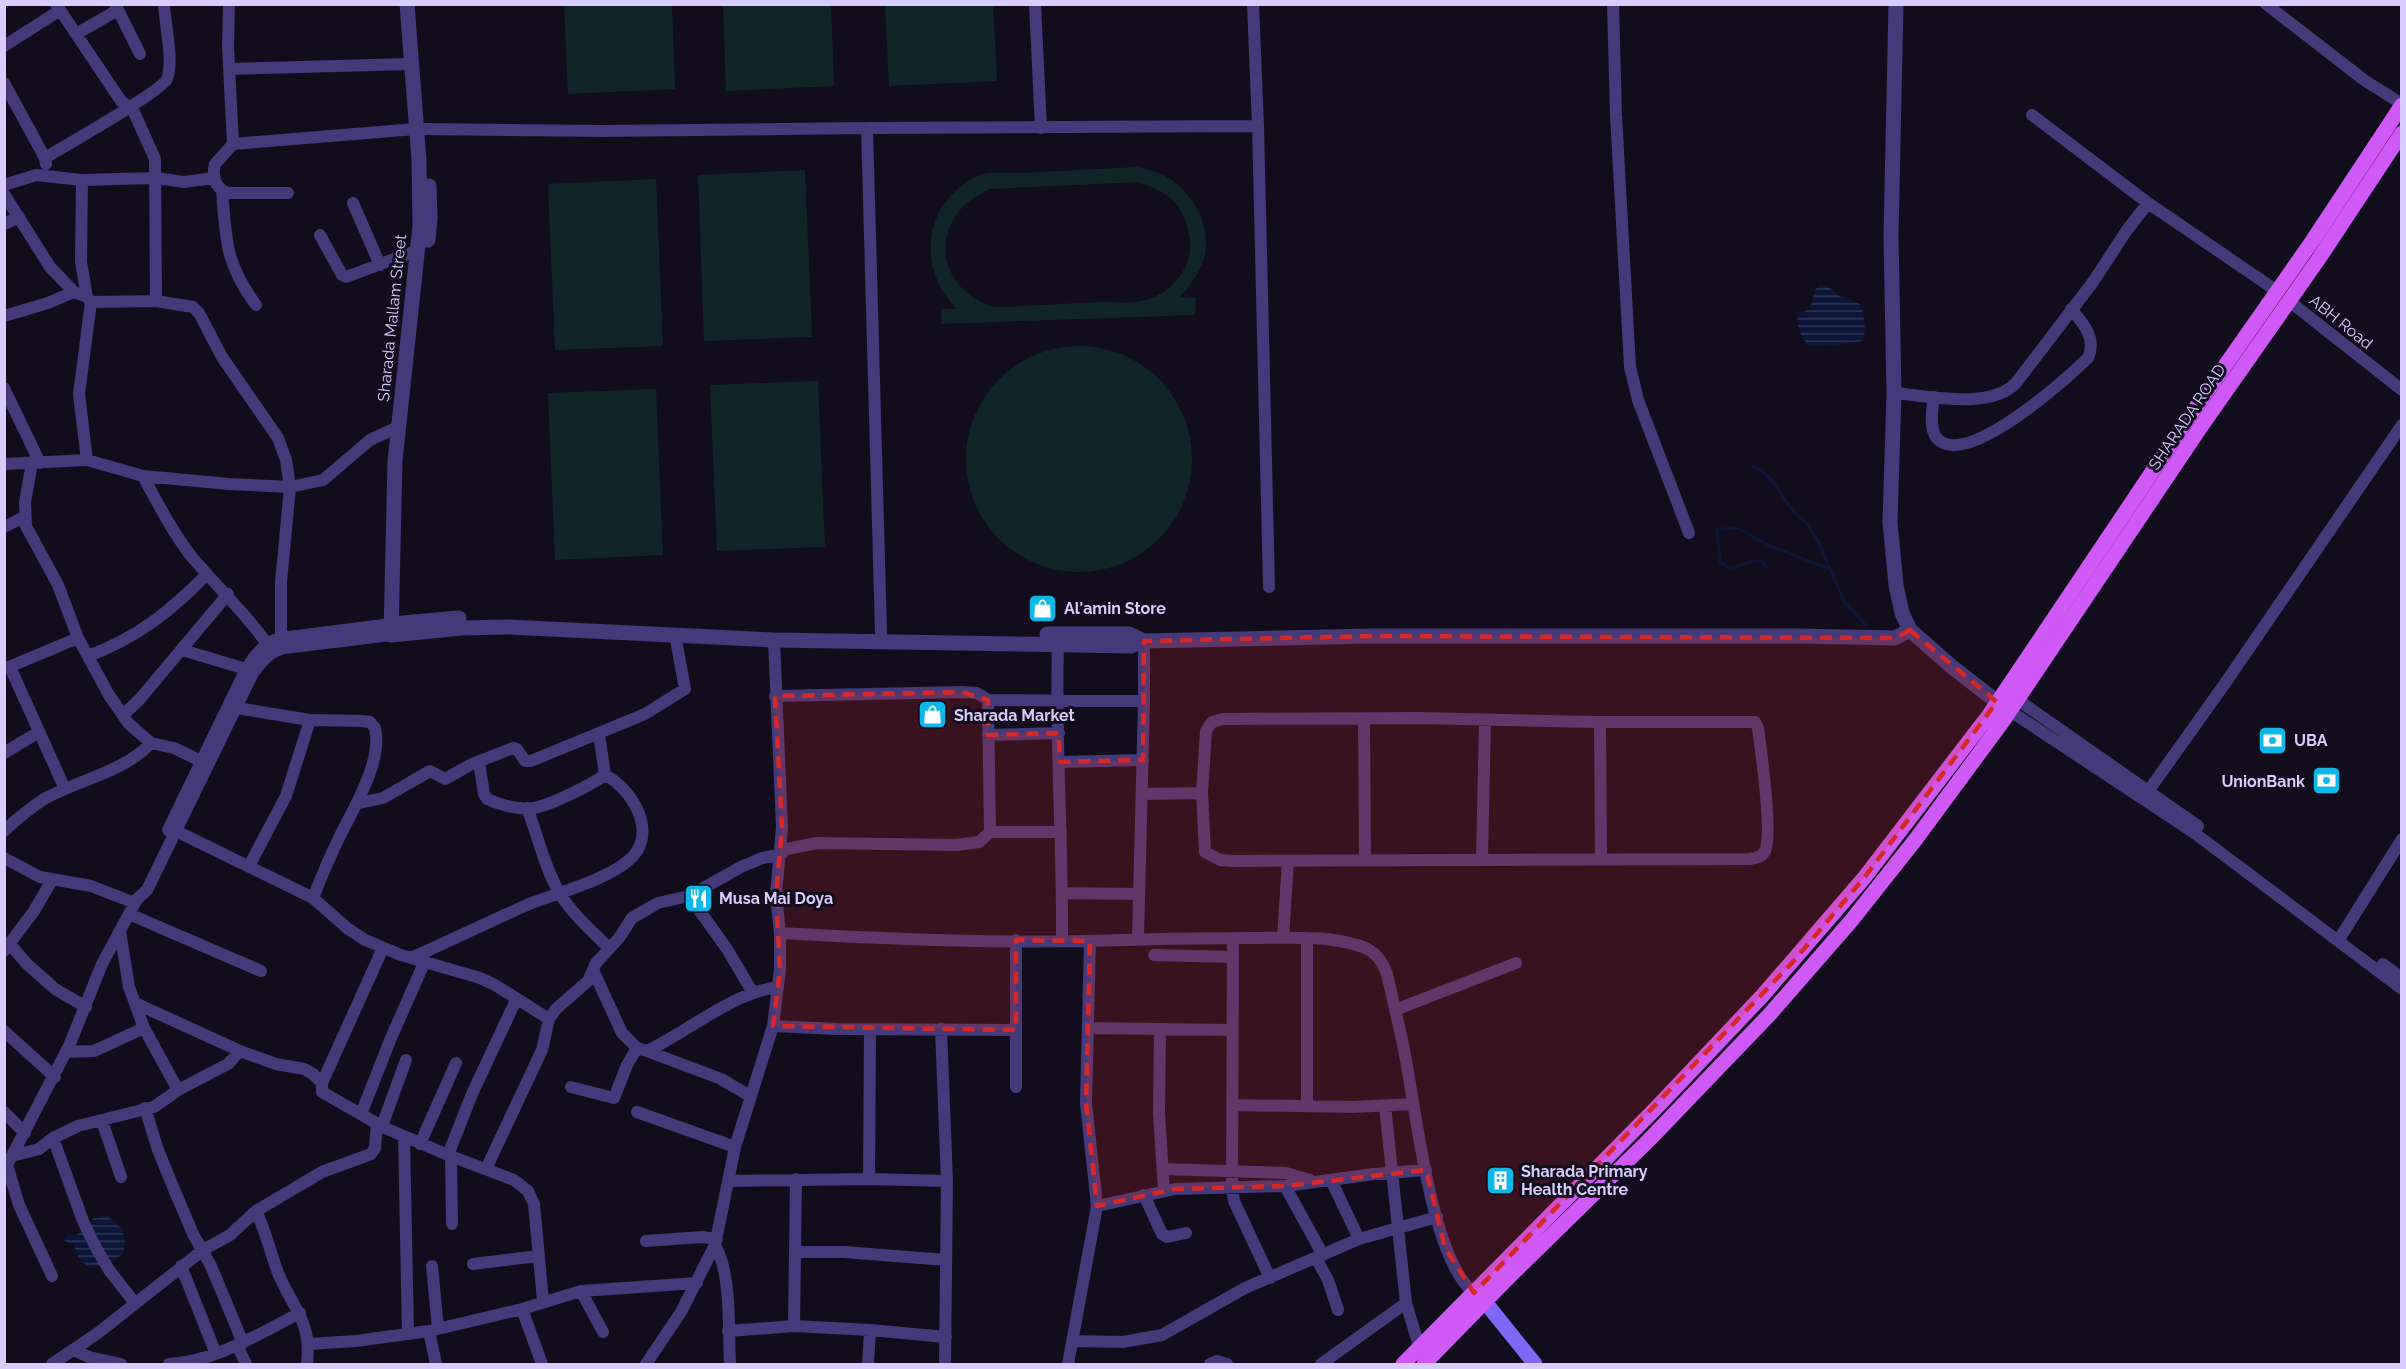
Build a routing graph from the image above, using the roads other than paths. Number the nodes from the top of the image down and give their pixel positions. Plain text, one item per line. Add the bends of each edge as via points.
1 (164, 4) edge
2 (229, 4) edge
3 (407, 4) edge
4 (416, 4) edge
5 (1035, 4) edge
6 (1253, 4) edge
7 (1613, 4) edge
8 (1896, 4) edge
9 (2266, 4) edge
10 (58, 8) edge
11 (116, 8) edge
12 (76, 34) junction
13 (4, 46) edge
14 (140, 54) dead end
15 (410, 64) junction
16 (229, 69) junction
17 (4, 83) edge
18 (2402, 104) edge
19 (129, 107) junction
20 (2032, 115) dead end
21 (1258, 126) junction
22 (867, 128) junction
23 (1041, 128) junction
24 (421, 129) junction
25 (2402, 134) edge
26 (233, 144) junction
27 (45, 158) junction
28 (49, 175) junction
29 (156, 178) junction
30 (214, 178) junction
31 (82, 180) junction
32 (5, 185) edge
33 (222, 190) junction
34 (288, 193) dead end
35 (353, 203) dead end
36 (2148, 203) junction
37 (19, 217) junction
38 (4, 224) edge
39 (320, 235) dead end
40 (418, 250) junction
41 (380, 265) junction
42 (2294, 280) junction
43 (74, 292) junction
44 (2283, 296) junction
45 (89, 299) junction
46 (156, 301) junction
47 (256, 305) dead end
48 (2071, 309) junction
49 (4, 316) edge
50 (4, 388) edge
51 (2402, 390) edge
52 (1894, 393) junction
53 (1934, 397) junction
54 (2402, 425) edge
55 (398, 427) junction
56 (87, 460) junction
57 (36, 463) junction
58 (4, 464) edge
59 (143, 476) junction
60 (290, 487) junction
61 (24, 517) junction
62 (4, 527) edge
63 (1689, 533) dead end
64 (2092, 562) junction
65 (2104, 571) junction
66 (207, 574) junction
67 (1269, 587) dead end
68 (228, 594) junction
69 (397, 629) junction
70 (881, 632) junction
71 (675, 634) junction
72 (1903, 634) junction
73 (78, 638) junction
74 (281, 638) junction
75 (774, 640) junction
76 (1144, 641) junction
77 (1058, 645) junction
78 (270, 647) junction
79 (182, 650) junction
80 (88, 656) junction
81 (7, 668) edge
82 (246, 669) junction
83 (775, 696) junction
84 (988, 700) junction
85 (1057, 700) junction
86 (1144, 701) junction
87 (237, 708) junction
88 (2001, 710) junction
89 (123, 715) junction
90 (310, 720) junction
91 (1364, 720) junction
92 (1485, 720) junction
93 (1600, 722) junction
94 (39, 732) junction
95 (1059, 733) junction
96 (599, 734) junction
97 (988, 735) junction
98 (151, 743) junction
99 (4, 753) edge
100 (1143, 760) junction
101 (201, 761) junction
102 (479, 762) junction
103 (1060, 762) junction
104 (605, 775) junction
105 (65, 789) junction
106 (2149, 790) junction
107 (1142, 794) junction
108 (1202, 794) junction
109 (359, 803) junction
110 (527, 808) junction
111 (173, 829) junction
112 (4, 831) edge
113 (990, 832) junction
114 (1061, 832) junction
115 (2402, 839) edge
116 (782, 852) junction
117 (4, 858) edge
118 (1601, 858) junction
119 (1482, 859) junction
120 (1365, 860) junction
121 (1288, 861) junction
122 (249, 866) junction
123 (52, 880) junction
124 (559, 893) junction
125 (1062, 893) junction
126 (1139, 894) junction
127 (689, 896) junction
128 (313, 898) junction
129 (134, 905) junction
130 (120, 932) junction
131 (780, 933) junction
132 (2340, 937) junction
133 (1138, 938) junction
134 (1233, 938) junction
135 (1283, 938) junction
136 (1307, 938) junction
137 (1016, 940) junction
138 (1062, 941) junction
139 (1090, 941) junction
140 (7, 947) edge
141 (382, 948) junction
142 (609, 948) junction
143 (1154, 955) dead end
144 (1232, 957) junction
145 (411, 958) junction
146 (425, 961) junction
147 (1516, 963) dead end
148 (593, 970) junction
149 (261, 971) dead end
150 (2402, 978) edge
151 (778, 987) junction
152 (2402, 989) edge
153 (753, 993) junction
154 (516, 1000) junction
155 (137, 1004) junction
156 (86, 1007) junction
157 (1395, 1010) junction
158 (549, 1018) junction
159 (774, 1026) junction
160 (144, 1028) junction
161 (1088, 1028) junction
162 (941, 1029) junction
163 (1160, 1029) junction
164 (870, 1030) junction
165 (1016, 1030) junction
166 (1232, 1030) junction
167 (4, 1031) edge
168 (642, 1049) junction
169 (240, 1051) junction
170 (66, 1052) junction
171 (406, 1060) dead end
172 (456, 1063) dead end
173 (54, 1077) junction
174 (322, 1083) junction
175 (572, 1087) dead end
176 (1016, 1087) dead end
177 (178, 1090) junction
178 (750, 1096) junction
179 (1413, 1104) junction
180 (1232, 1105) junction
181 (1307, 1106) junction
182 (1385, 1106) junction
183 (145, 1108) junction
184 (4, 1112) edge
185 (637, 1112) dead end
186 (361, 1114) junction
187 (102, 1121) junction
188 (379, 1125) junction
189 (25, 1133) junction
190 (404, 1136) junction
191 (53, 1138) junction
192 (420, 1144) junction
193 (735, 1147) junction
194 (450, 1155) junction
195 (8, 1164) edge
196 (486, 1169) junction
197 (1163, 1169) junction
198 (1232, 1170) junction
199 (1426, 1170) junction
200 (1393, 1173) junction
201 (121, 1177) dead end
202 (796, 1179) junction
203 (869, 1179) junction
204 (728, 1180) junction
205 (1331, 1180) junction
206 (947, 1181) junction
207 (1315, 1181) junction
208 (1285, 1186) junction
209 (1232, 1187) junction
210 (1164, 1191) junction
211 (1144, 1195) junction
212 (1097, 1206) junction
213 (256, 1211) junction
214 (1437, 1217) junction
215 (452, 1224) dead end
216 (1398, 1230) junction
217 (1186, 1233) dead end
218 (1359, 1239) junction
219 (646, 1241) dead end
220 (716, 1242) junction
221 (203, 1250) junction
222 (797, 1252) junction
223 (538, 1256) junction
224 (1319, 1257) junction
225 (946, 1260) junction
226 (473, 1264) dead end
227 (181, 1266) junction
228 (432, 1266) dead end
229 (52, 1276) dead end
230 (1270, 1278) junction
231 (697, 1283) junction
232 (581, 1291) junction
233 (1479, 1298) junction
234 (543, 1301) junction
235 (134, 1302) junction
236 (1406, 1303) junction
237 (522, 1309) junction
238 (1338, 1310) dead end
239 (300, 1314) junction
240 (794, 1326) junction
241 (433, 1330) junction
242 (870, 1330) junction
243 (728, 1331) junction
244 (603, 1332) dead end
245 (408, 1334) junction
246 (946, 1337) junction
247 (1073, 1341) junction
248 (240, 1344) junction
249 (309, 1344) junction
250 (1420, 1349) junction
251 (74, 1350) junction
252 (216, 1354) junction
253 (116, 1364) edge
254 (175, 1364) edge
255 (52, 1365) edge
256 (169, 1365) edge
257 (246, 1365) edge
258 (307, 1365) edge
259 (436, 1365) edge
260 (542, 1365) edge
261 (646, 1365) edge
262 (730, 1365) edge
263 (868, 1365) edge
264 (945, 1365) edge
265 (1068, 1365) edge
266 (1210, 1365) edge
267 (1227, 1365) edge
268 (1321, 1365) edge
269 (1403, 1365) edge
270 (1424, 1365) edge
271 (1535, 1365) edge

1 - 19 street via 166,80
2 - 16 street
3 - 15 street, Sharada Mallam Street
4 - 24 street, Sharada Mallam Street
5 - 23 street
6 - 21 street
7 - 63 street via 1630,367 1638,400
8 - 52 street via 1891,236
9 - 18 street via 2364,80
10 - 12 street
10 - 13 street
11 - 12 street
11 - 14 street
12 - 19 street
15 - 16 street
15 - 24 street, Sharada Mallam Street
16 - 26 street
17 - 27 street
18 - 42 main road
19 - 27 street
19 - 29 street via 148,141
20 - 36 street, ABH Road
21 - 23 street
21 - 67 street
22 - 23 street
22 - 24 street
22 - 70 street
24 - 26 street
24 - 40 street, Sharada Mallam Street
24 - 69 street, Sharada Mallam Street via 430,218 404,461
25 - 42 main road
26 - 30 street via 215,164
27 - 28 street
28 - 31 street
28 - 32 street
29 - 30 street via 184,182
29 - 31 street
29 - 46 street
30 - 33 street
31 - 45 street via 81,262
32 - 37 street
33 - 34 street
33 - 47 street via 230,261
35 - 41 street
36 - 44 street, ABH Road
36 - 48 street
37 - 38 street
37 - 43 street via 50,267
39 - 41 street via 346,277
40 - 41 street
40 - 55 street, Sharada Mallam Street
42 - 44 main road
43 - 45 street
43 - 49 street
44 - 51 street, ABH Road
44 - 64 main road via 2187,420
44 - 65 main road, SHARADA ROAD
45 - 46 street
45 - 56 street via 80,394
46 - 60 street via 188,305 199,313 222,357 280,442
48 - 53 street via 2007,392 1984,398
48 - 53 street via 2090,337 2088,358 2012,420 1971,444 1949,445 1935,435
50 - 57 street
52 - 53 street
52 - 72 street via 1890,522
54 - 106 street
55 - 60 street via 370,440 323,480
55 - 69 street, Sharada Mallam Street via 392,556
56 - 57 street
56 - 59 street
57 - 58 street
57 - 61 street via 27,487
59 - 60 street
59 - 66 street via 172,529
60 - 74 street via 280,582
61 - 62 street
61 - 73 street via 66,603
64 - 65 main road
64 - 88 main road
65 - 88 main road, SHARADA ROAD
66 - 68 street
66 - 80 street via 154,622
68 - 78 street
68 - 79 street
69 - 70 street via 461,618 507,618
69 - 71 street via 497,627
69 - 74 street
69 - 78 street
70 - 76 street via 1130,634
71 - 75 street
71 - 96 street via 684,691
72 - 76 street
72 - 88 street via 1951,666
73 - 80 street
73 - 81 street
74 - 78 street
75 - 77 street
75 - 83 street
76 - 77 street via 1131,646
76 - 86 street
77 - 85 street
78 - 82 street via 254,657
78 - 87 street
79 - 82 street
79 - 89 street
80 - 89 street
81 - 94 street
82 - 101 street
83 - 84 street via 962,692 976,693
83 - 116 street
84 - 85 street
84 - 97 street
85 - 86 street
85 - 95 street
86 - 100 street
87 - 90 street
87 - 111 street
88 - 106 street
88 - 132 street via 2095,765
88 - 233 main road via 1792,963
89 - 98 street
90 - 109 street via 363,721 375,728 374,752
90 - 122 street via 286,796
91 - 92 street
91 - 108 street via 1212,722 1206,731
91 - 120 street
92 - 93 street
92 - 119 street
93 - 118 street
93 - 118 street via 1755,722 1768,837 1765,852 1755,858
94 - 99 street
94 - 105 street
95 - 97 street
95 - 103 street
96 - 102 street via 531,761 525,761 513,748
96 - 104 street
97 - 113 street
98 - 101 street via 174,748
98 - 105 street via 120,764
100 - 103 street
100 - 107 street
101 - 111 street
102 - 109 street via 443,779 430,771 383,798
102 - 110 street via 488,799
103 - 114 street
104 - 110 street via 579,790
104 - 124 street via 622,787 636,807 643,830 639,847 628,861
105 - 112 street via 26,812
106 - 132 street
107 - 108 street
107 - 126 street
108 - 121 street via 1203,846 1209,855 1220,860
109 - 128 street via 339,837
110 - 124 street
111 - 122 street
111 - 129 street via 147,890
113 - 114 street
113 - 116 street via 979,842 956,845 817,843
114 - 125 street
115 - 132 street
116 - 127 street via 741,867
116 - 131 street via 776,895
117 - 123 street
118 - 119 street
119 - 120 street
120 - 121 street
121 - 135 street
122 - 128 street
123 - 129 street via 92,886
123 - 140 street
124 - 142 street
124 - 145 street
125 - 126 street
125 - 138 street
126 - 133 street
127 - 142 street via 658,903 638,914
127 - 153 street
128 - 141 street via 346,928
129 - 130 street
129 - 149 street
130 - 155 street via 129,987
130 - 156 street via 102,964
131 - 137 street
131 - 151 street
132 - 150 street
132 - 152 street
133 - 134 street
133 - 139 street
134 - 135 street
134 - 144 street
135 - 136 street
136 - 157 street via 1372,951 1387,974
136 - 181 street
137 - 138 street
137 - 165 street
138 - 139 street
139 - 161 street
140 - 156 street via 55,989
141 - 145 street
141 - 174 street
142 - 148 street
143 - 144 street
144 - 166 street
145 - 146 street
146 - 154 street via 480,978
146 - 186 street
147 - 157 street
148 - 158 street via 588,981
148 - 168 street via 622,1033
151 - 153 street
151 - 159 street
153 - 168 street
154 - 158 street
154 - 194 street via 472,1094
155 - 160 street
155 - 169 street
156 - 170 street
157 - 179 street
158 - 196 street via 542,1050
159 - 164 street
159 - 178 street
160 - 170 street via 94,1051
160 - 177 street
161 - 163 street
161 - 212 street via 1086,1103
162 - 164 street
162 - 165 street
162 - 206 street
163 - 166 street
163 - 197 street
164 - 203 street
165 - 176 street
166 - 180 street
167 - 173 street
168 - 175 street via 627,1065 614,1098
168 - 178 street via 721,1079
169 - 174 street via 304,1069
169 - 177 street via 228,1064
170 - 173 street
171 - 188 street
172 - 192 street
173 - 189 street
174 - 186 street via 324,1094
177 - 183 street via 154,1107
178 - 193 street
179 - 182 street
179 - 199 street
180 - 181 street
180 - 198 street
181 - 182 street
182 - 200 street
183 - 187 street
183 - 221 street via 158,1150
184 - 189 street
185 - 193 street
186 - 188 street
187 - 191 street via 78,1126
187 - 201 street
188 - 190 street
188 - 213 street via 371,1154 322,1172
189 - 195 street
190 - 192 street
190 - 245 street
191 - 195 street
191 - 235 street via 94,1246
192 - 194 street
193 - 204 street
194 - 196 street
194 - 215 street
195 - 229 street via 20,1205
196 - 223 street via 514,1180 531,1196 537,1221
197 - 198 street
197 - 210 street
198 - 207 street via 1286,1173
198 - 209 street
199 - 200 street
199 - 214 street
200 - 205 street
200 - 216 street
202 - 203 street
202 - 204 street
202 - 222 street
203 - 206 street
204 - 220 street
205 - 207 street
205 - 218 street
206 - 225 street
207 - 208 street
208 - 209 street
208 - 224 street
209 - 210 street
209 - 230 street via 1238,1211
210 - 211 street
211 - 212 street
211 - 217 street via 1162,1234 1167,1238
212 - 247 street
213 - 221 street via 230,1235
213 - 239 street via 279,1274
214 - 216 street
214 - 233 street via 1448,1254 1462,1280
216 - 218 street
216 - 236 street
218 - 224 street
219 - 220 street via 702,1237
220 - 231 street
220 - 243 street via 723,1265
221 - 227 street
221 - 248 street
222 - 225 street
222 - 240 street
223 - 226 street
223 - 234 street
224 - 230 street
224 - 238 street
225 - 246 street
227 - 235 street
227 - 252 street
228 - 241 street
230 - 247 street via 1162,1335 1123,1342
231 - 232 street
231 - 261 street
232 - 234 street
232 - 244 street
233 - 250 main road
233 - 270 main road
233 - 271 main road
234 - 237 street
235 - 251 street
236 - 250 street
236 - 268 street
237 - 241 street
237 - 260 street
239 - 248 street
239 - 249 street
240 - 242 street
240 - 243 street
241 - 245 street
241 - 259 street
242 - 246 street
242 - 263 street
243 - 262 street
245 - 249 street
246 - 264 street
247 - 265 street
248 - 252 street
248 - 257 street
249 - 258 street
250 - 269 main road
251 - 253 street
251 - 255 street
252 - 254 street
254 - 256 street
266 - 267 street via 1217,1361

